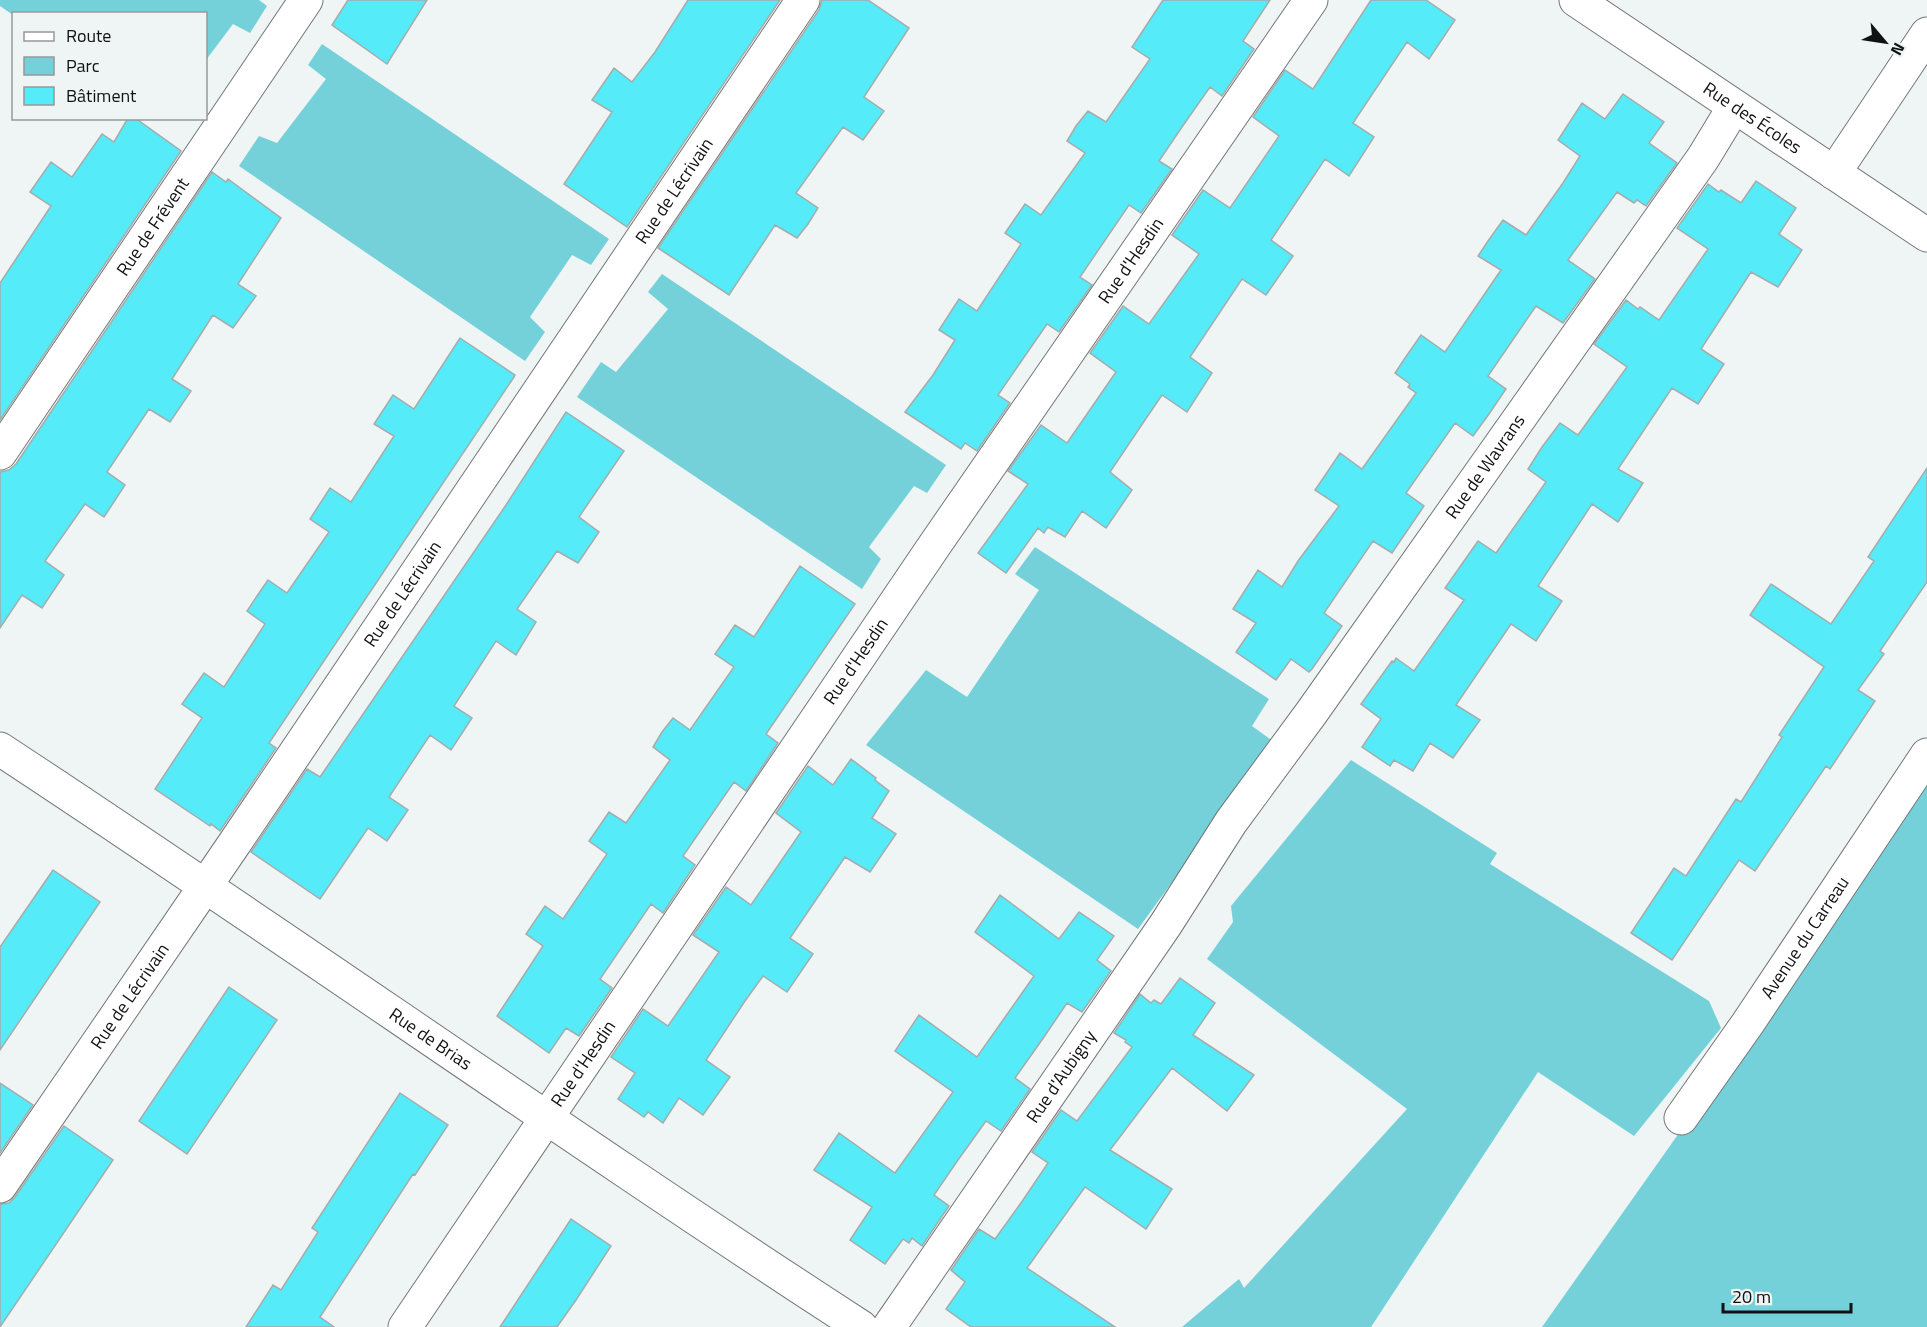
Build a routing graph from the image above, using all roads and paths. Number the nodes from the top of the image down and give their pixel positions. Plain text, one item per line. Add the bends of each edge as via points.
1 (306, 0) edge
2 (803, 0) edge
3 (1311, 0) edge
4 (1576, 0) edge
5 (1927, 34) edge
6 (1734, 107) junction
7 (1834, 173) junction
8 (1927, 235) edge
9 (0, 453) edge
10 (0, 749) edge
11 (1927, 755) edge
12 (1231, 822) joint
13 (205, 886) junction
14 (546, 1118) junction
15 (1681, 1118) dead end
16 (0, 1186) edge
17 (405, 1327) edge
18 (861, 1327) edge
19 (889, 1327) edge

1 - 9 street, Rue de Frévent
2 - 13 street, Rue de Lécrivain
3 - 14 street, Rue d'Hesdin
4 - 6 street, Rue des Écoles
5 - 7 street
6 - 7 street, Rue des Écoles
6 - 12 street, Rue de Wavrans via 1696,168
7 - 8 street, Rue des Écoles
10 - 13 street, Rue de Brias
11 - 15 street, Avenue du Carreau
12 - 19 street, Rue d'Aubigny via 1153,943
13 - 14 street, Rue de Brias
13 - 16 street, Rue de Lécrivain
14 - 17 street, Rue d'Hesdin
14 - 18 street, Rue de Brias

